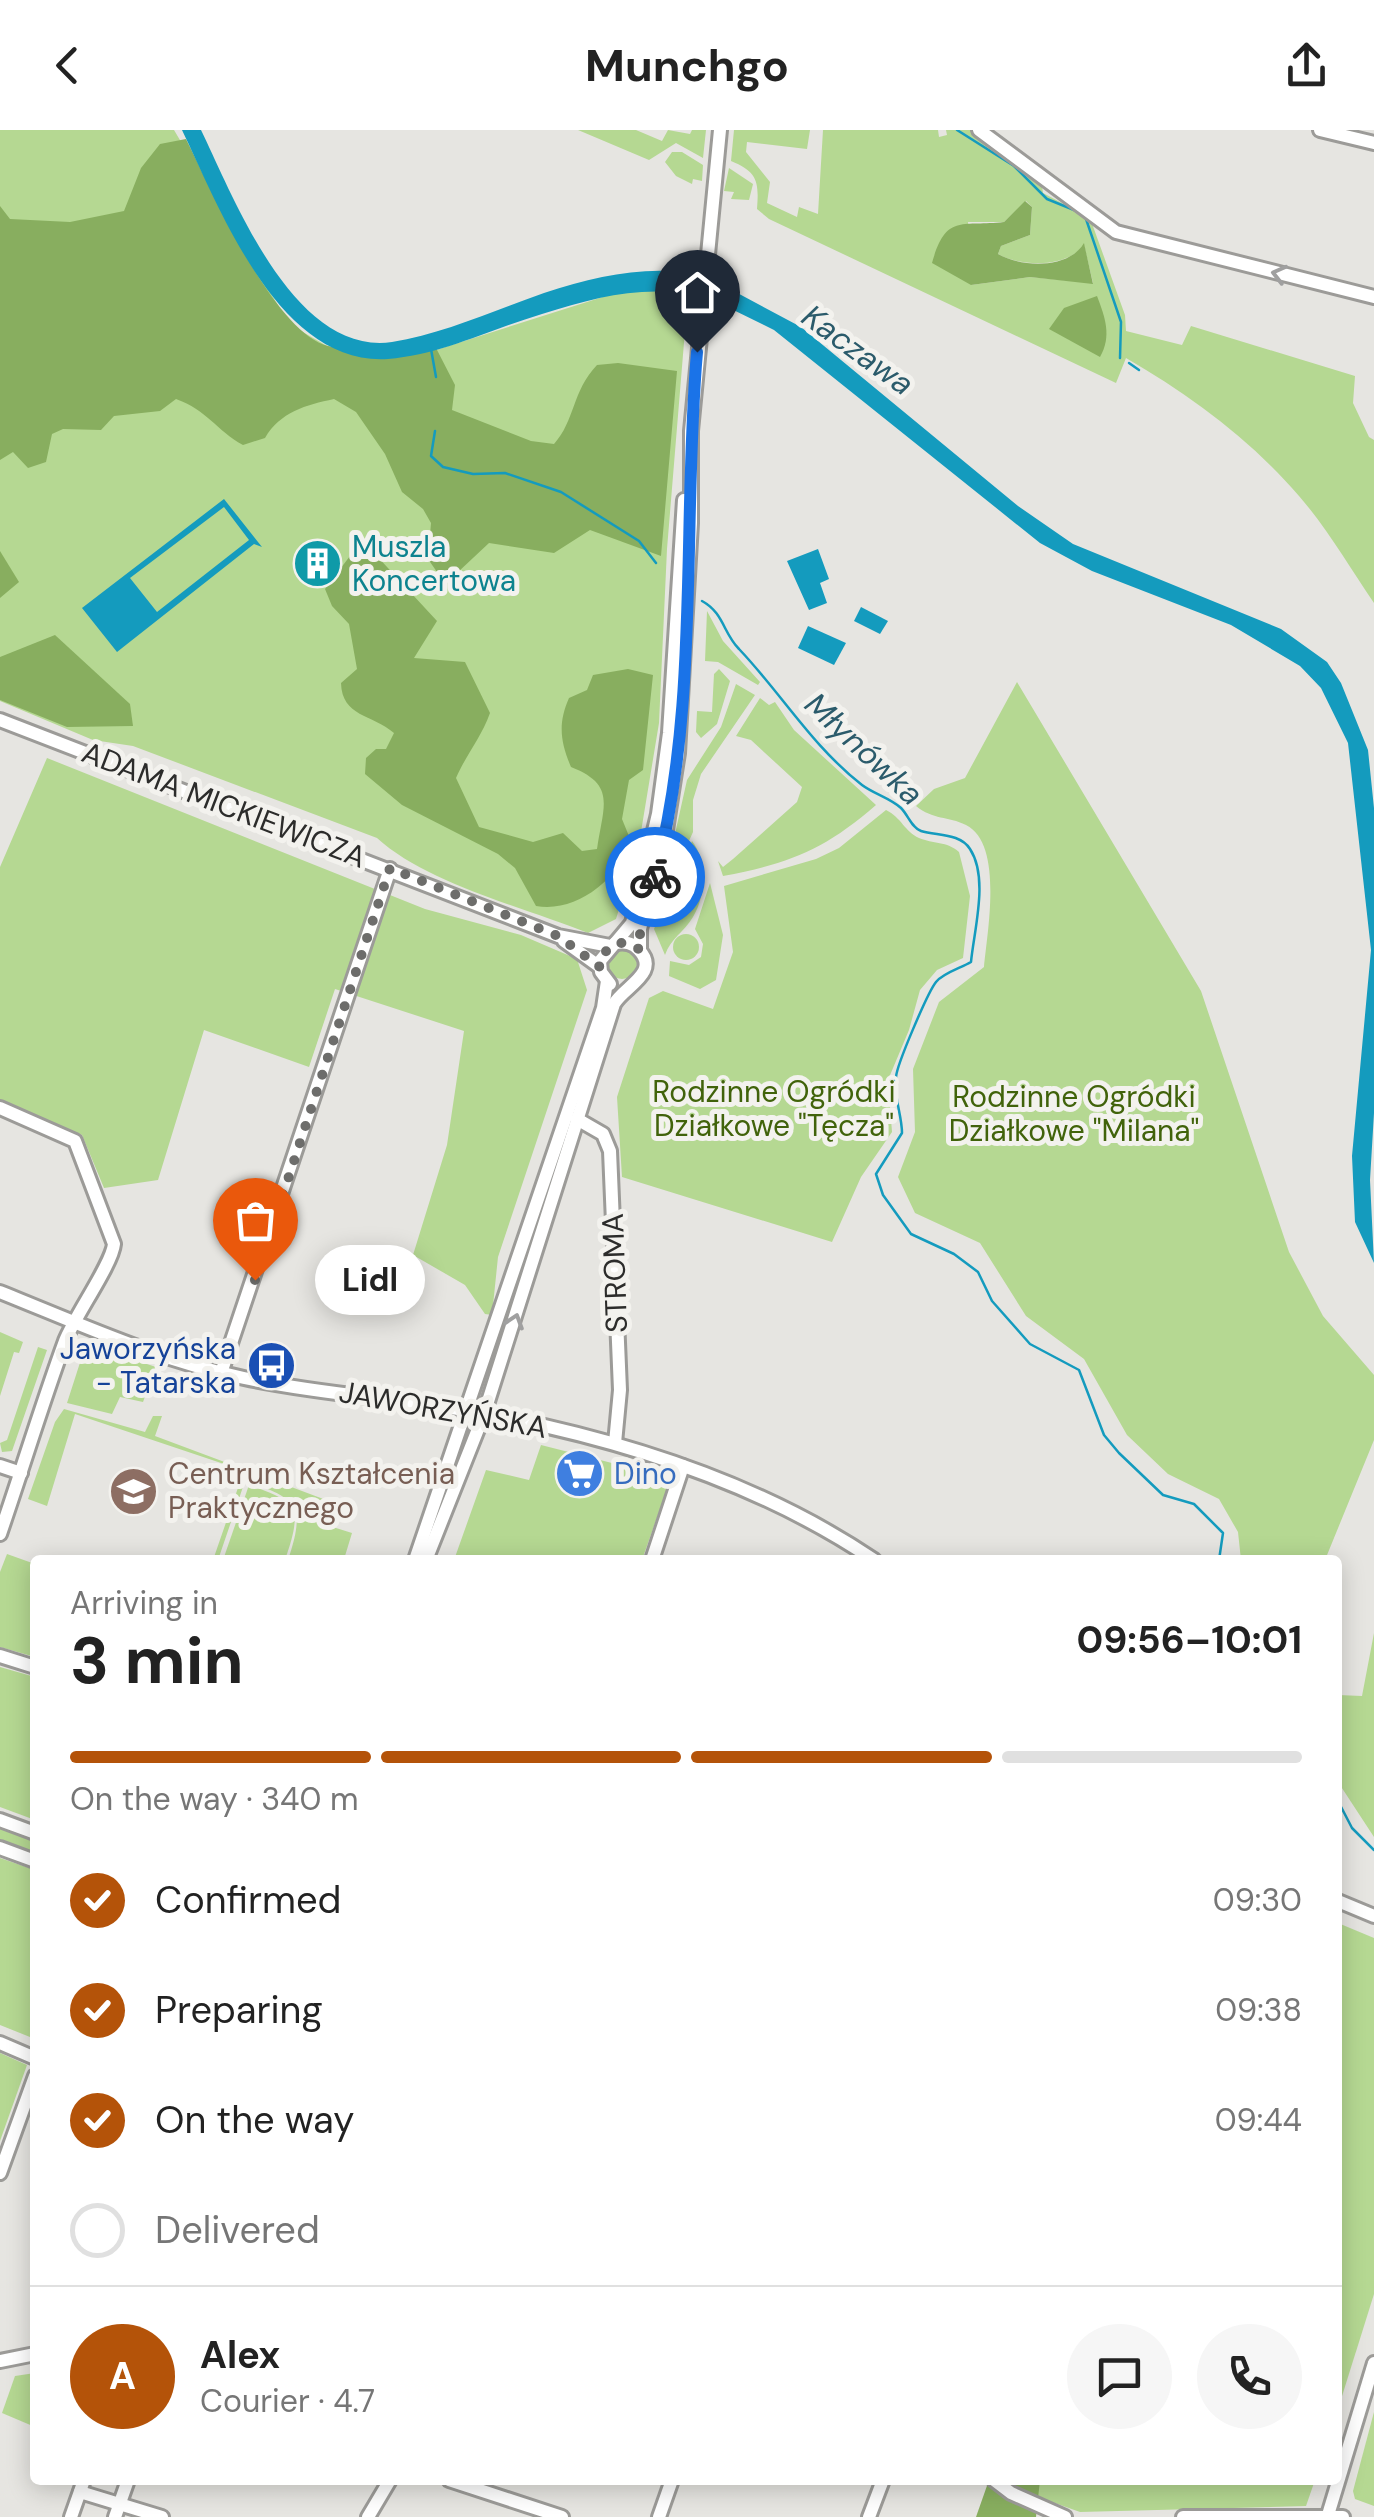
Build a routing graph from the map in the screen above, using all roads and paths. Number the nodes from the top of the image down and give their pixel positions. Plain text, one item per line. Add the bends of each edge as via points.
1 (720, 130) edge
2 (979, 130) edge
3 (1320, 130) edge
4 (1374, 143) edge
5 (1374, 297) edge
6 (679, 663) junction
7 (0, 722) edge
8 (390, 868) junction
9 (558, 936) junction
10 (612, 945) junction
11 (640, 950) junction
12 (600, 967) junction
13 (607, 981) junction
14 (627, 987) junction
15 (0, 1108) edge
16 (577, 1118) junction
17 (0, 1292) edge
18 (74, 1323) junction
19 (220, 1373) junction
20 (468, 1411) junction
21 (484, 1414) junction
22 (615, 1443) junction
23 (0, 1466) edge
24 (683, 1466) junction
25 (21, 1473) junction
26 (0, 1534) edge
27 (417, 1555) edge
28 (428, 1555) edge
29 (654, 1555) edge
30 (865, 1555) edge
31 (0, 1656) edge
32 (30, 1665) edge
33 (0, 1820) edge
34 (30, 1833) edge
35 (0, 1848) edge
36 (30, 1859) edge
37 (1342, 1903) edge
38 (1374, 1916) edge
39 (0, 2043) edge
40 (30, 2056) edge
41 (30, 2090) edge
42 (0, 2173) edge
43 (30, 2355) edge
44 (0, 2361) edge
45 (1374, 2363) edge
46 (1342, 2469) edge
47 (126, 2485) edge
48 (387, 2485) edge
49 (464, 2485) edge
50 (670, 2485) edge
51 (880, 2485) edge
52 (1001, 2485) edge
53 (1337, 2485) edge
54 (82, 2486) edge
55 (117, 2511) edge
56 (1328, 2515) edge
57 (71, 2517) edge
58 (162, 2517) edge
59 (368, 2517) edge
60 (562, 2517) edge
61 (659, 2517) edge
62 (869, 2517) edge
63 (1065, 2517) edge
64 (1183, 2517) edge
65 (1344, 2517) edge

1 - 6 street via 680,522
5 -> 2 street via 1116,232
3 - 4 street
6 - 10 street via 650,852 632,923
6 - 11 street via 672,792
7 - 8 street, ADAMA MICKIEWICZA
8 - 9 street, ADAMA MICKIEWICZA
8 - 19 street
9 - 10 street, ADAMA MICKIEWICZA
9 - 12 street, ADAMA MICKIEWICZA
10 - 11 street
10 - 12 street
11 - 14 street via 644,973
12 - 13 street
13 - 14 street
13 - 20 street
14 - 16 street via 614,1004
15 - 18 street via 75,1141 99,1200 113,1255
21 -> 16 street
16 - 22 street, STROMA via 603,1134 610,1151 620,1390
17 - 18 street, JAWORZYŃSKA
18 - 19 street, JAWORZYŃSKA
18 - 25 street
19 - 20 street, JAWORZYŃSKA
20 - 21 street, JAWORZYŃSKA
20 - 27 street
21 - 22 street, JAWORZYŃSKA
21 - 28 street
22 - 24 street, JAWORZYŃSKA
23 - 25 street
24 - 29 street
24 - 30 street, JAWORZYŃSKA via 780,1506
25 - 26 street
31 - 32 street
33 - 34 street
35 - 36 street
37 - 38 street
39 - 40 street
41 - 42 street
43 - 44 street
45 - 46 street
47 - 55 street
48 - 59 street
49 - 60 street
50 - 61 street
51 - 62 street
52 - 63 street
53 - 56 street
54 - 55 street
54 - 57 street
55 - 58 street
56 - 64 street
56 - 65 street

